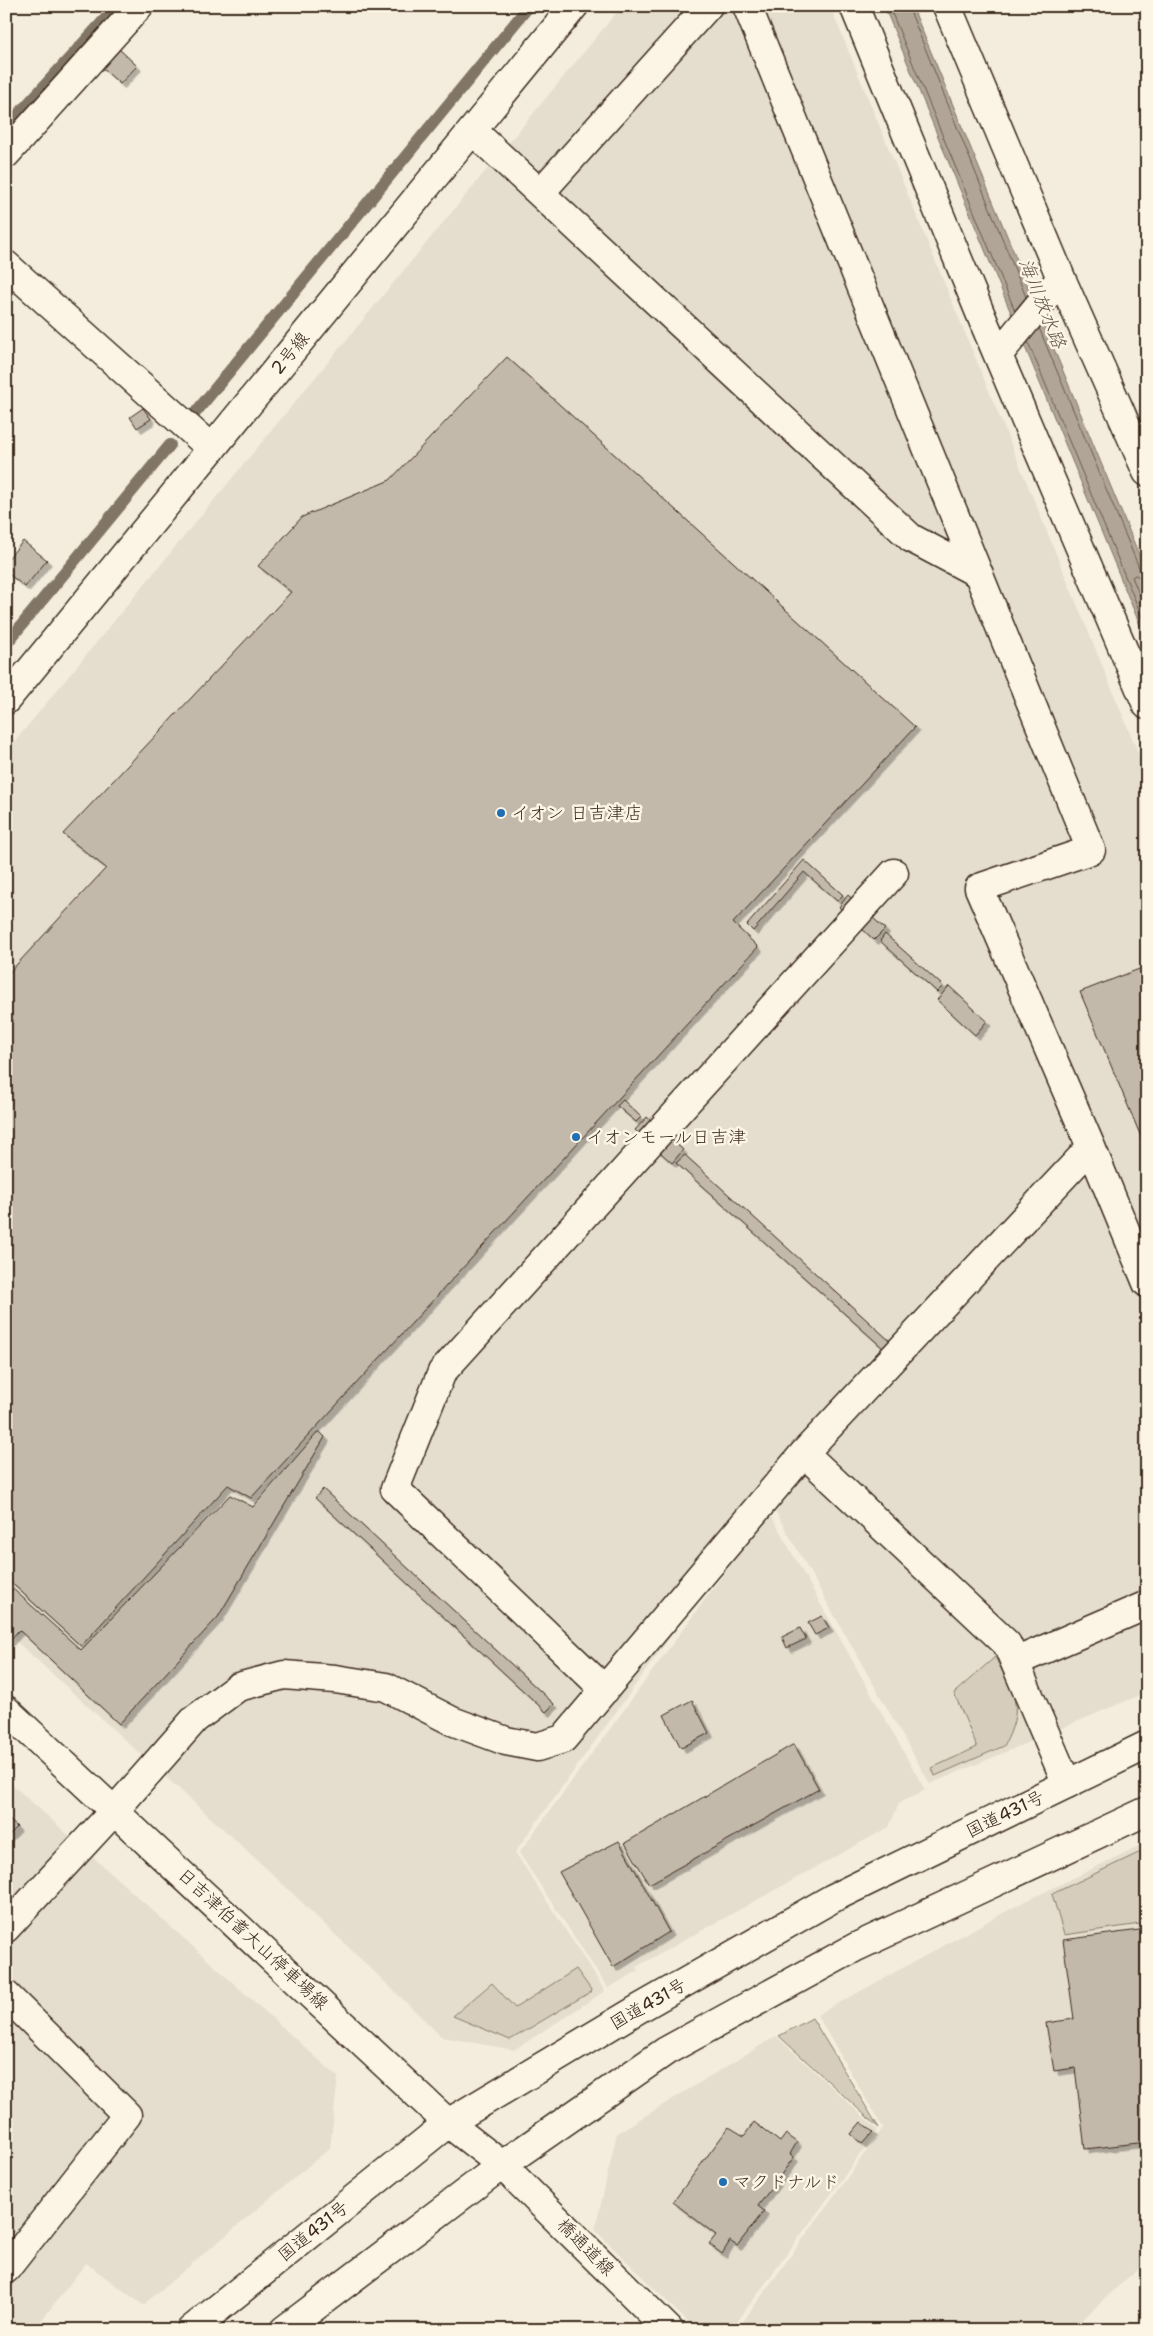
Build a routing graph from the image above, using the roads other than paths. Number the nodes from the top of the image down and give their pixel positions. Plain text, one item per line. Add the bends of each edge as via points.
1 (139, 6) edge
2 (574, 6) edge
3 (708, 6) edge
4 (747, 6) edge
5 (854, 6) edge
6 (947, 6) edge
7 (472, 131) junction
8 (6, 154) edge
9 (540, 193) junction
10 (6, 265) edge
11 (1056, 283) junction
12 (1004, 348) junction
13 (212, 449) junction
14 (1147, 472) edge
15 (978, 574) junction
16 (6, 700) edge
17 (1147, 705) edge
18 (894, 873) dead end
19 (1091, 1147) junction
20 (1147, 1283) edge
21 (804, 1453) junction
22 (1147, 1605) edge
23 (1015, 1662) junction
24 (605, 1690) junction
25 (6, 1710) edge
26 (1147, 1745) edge
27 (1068, 1784) junction
28 (115, 1810) junction
29 (1147, 1811) edge
30 (6, 1928) edge
31 (6, 1995) edge
32 (448, 2123) junction
33 (502, 2165) junction
34 (6, 2269) edge
35 (191, 2330) edge
36 (284, 2330) edge
37 (669, 2330) edge

1 - 8 main road
2 - 7 main road, 2号線
3 - 9 main road
4 - 15 main road
5 - 12 main road
6 - 11 main road
7 - 9 main road
7 - 13 main road, 2号線
9 - 15 main road via 911,538
10 - 13 main road
11 - 12 main road
11 - 14 main road
12 - 17 main road
13 - 16 main road, 2号線
15 - 19 main road via 1091,850 979,888
18 - 24 main road via 442,1372 395,1489
19 - 20 main road
19 - 21 main road
21 - 23 main road via 1007,1644
21 - 24 main road
22 - 23 main road
23 - 27 main road
24 - 28 main road via 563,1739 537,1747 506,1741 452,1720 386,1686 284,1675 238,1687 195,1719
25 - 28 main road, 日吉津伯耆大山停車場線
26 - 27 main road, 国道431号
27 - 32 main road, 国道431号 via 833,1898
28 - 30 main road
28 - 32 main road, 日吉津伯耆大山停車場線
29 - 33 main road via 856,1947 666,2051
31 - 34 main road via 127,2115
32 - 33 main road, 日吉津伯耆大山停車場線
32 - 35 main road, 国道431号
33 - 36 main road
33 - 37 main road, 橋通道線

